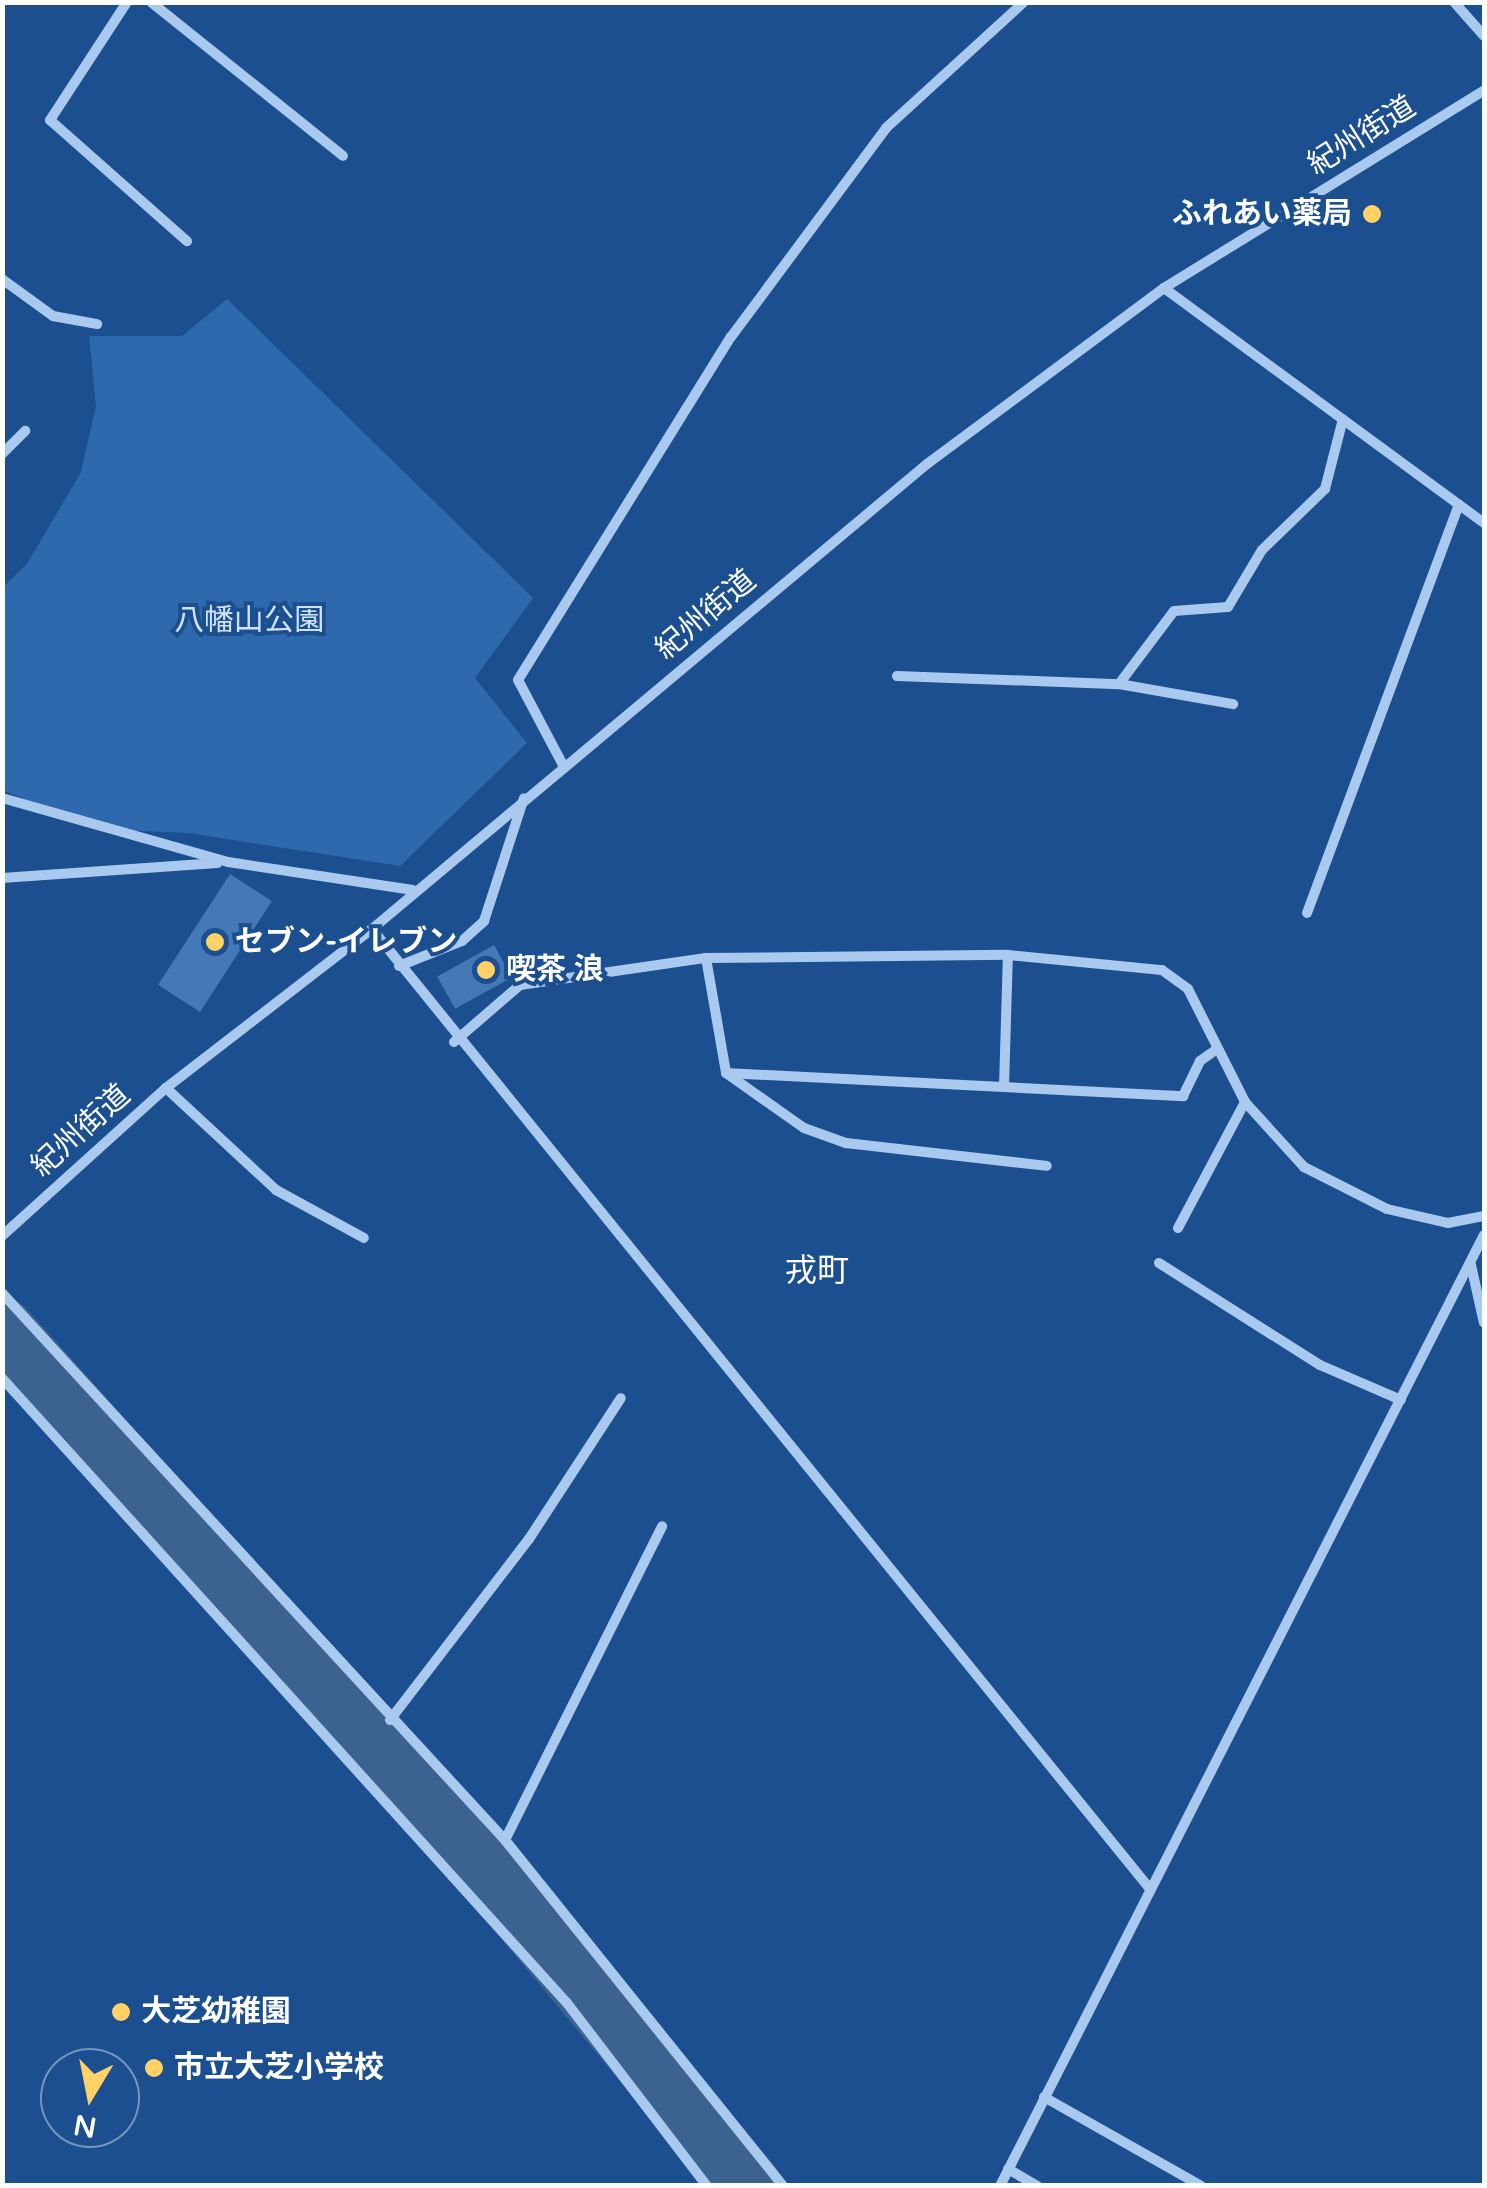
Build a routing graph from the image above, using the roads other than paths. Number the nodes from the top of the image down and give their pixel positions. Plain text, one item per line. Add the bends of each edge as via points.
1 (126, 2) edge
2 (152, 2) edge
3 (1024, 2) edge
4 (1454, 2) edge
5 (1484, 36) edge
6 (1484, 90) edge
7 (342, 156) dead end
8 (188, 242) dead end
9 (5, 286) edge
10 (1164, 288) junction
11 (98, 324) dead end
12 (1343, 419) junction
13 (25, 431) dead end
14 (2, 454) edge
15 (1460, 504) junction
16 (1484, 523) edge
17 (898, 676) dead end
18 (1119, 684) junction
19 (1233, 704) dead end
20 (563, 765) junction
21 (2, 798) edge
22 (524, 798) junction
23 (228, 862) junction
24 (2, 878) edge
25 (413, 890) junction
26 (1307, 913) dead end
27 (372, 929) junction
28 (1008, 955) junction
29 (706, 958) junction
30 (399, 966) junction
31 (454, 1042) junction
32 (1217, 1049) junction
33 (726, 1073) junction
34 (1004, 1087) junction
35 (166, 1088) junction
36 (1244, 1102) junction
37 (1047, 1166) dead end
38 (1484, 1216) edge
39 (1178, 1228) dead end
40 (1484, 1235) edge
41 (2, 1236) edge
42 (364, 1238) dead end
43 (1159, 1263) dead end
44 (1472, 1265) junction
45 (2, 1292) edge
46 (1484, 1322) edge
47 (2, 1378) edge
48 (621, 1398) dead end
49 (1401, 1400) junction
50 (662, 1526) dead end
51 (390, 1720) junction
52 (505, 1840) junction
53 (1149, 1888) junction
54 (1044, 2097) junction
55 (1008, 2169) junction
56 (706, 2186) edge
57 (782, 2186) edge
58 (1000, 2186) edge
59 (1038, 2186) edge
60 (1201, 2186) edge

1 - 8 street via 50,120
2 - 7 street
3 - 20 street via 864,158 731,337 518,680
4 - 5 street
6 - 10 street, 紀州街道
9 - 11 street via 53,316
10 - 12 street
10 - 20 street, 紀州街道 via 927,464
12 - 15 street
12 - 18 street via 1324,489 1262,550 1228,607 1174,612
13 - 14 street
15 - 16 street
15 - 26 street
17 - 18 street
18 - 19 street
20 - 22 street, 紀州街道
21 - 23 street
22 - 25 street, 紀州街道
22 - 30 street via 484,920 462,941
23 - 24 street
23 - 25 street
25 - 27 street, 紀州街道
27 - 30 street
27 - 35 street, 紀州街道
28 - 29 street
28 - 32 street via 1162,970 1188,989
28 - 34 street
29 - 31 street via 520,985
29 - 33 street
30 - 31 street
31 - 53 street
32 - 34 street via 1200,1061 1183,1096
32 - 36 street
33 - 34 street
33 - 37 street via 804,1128 846,1143
35 - 41 street, 紀州街道
35 - 42 street via 276,1190
36 - 38 street via 1304,1167 1388,1210 1448,1223
36 - 39 street
40 - 44 street
43 - 49 street via 1320,1366
44 - 46 street
44 - 49 street
45 - 51 street
47 - 56 street via 567,2003
48 - 51 street via 529,1539
49 - 53 street
50 - 52 street
51 - 52 street
52 - 57 street
53 - 54 street
54 - 55 street
54 - 60 street
55 - 58 street
55 - 59 street

